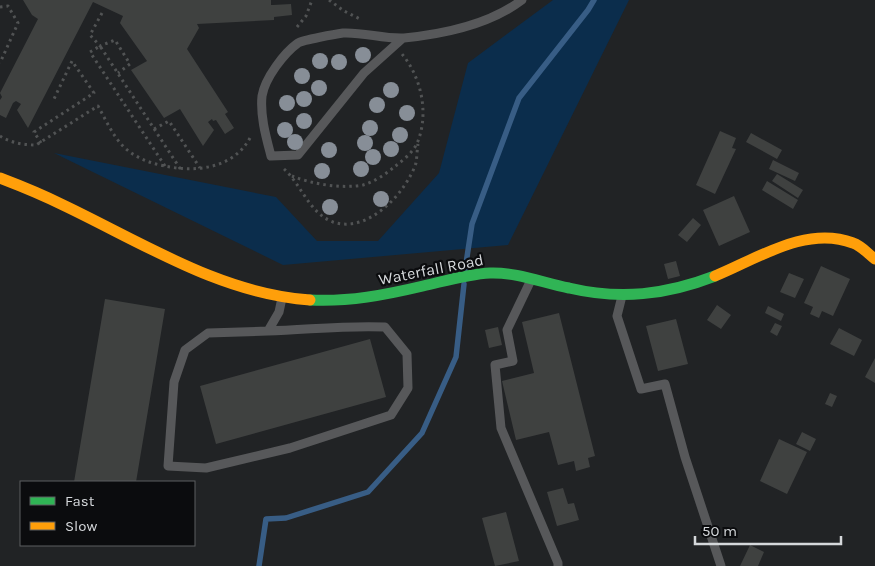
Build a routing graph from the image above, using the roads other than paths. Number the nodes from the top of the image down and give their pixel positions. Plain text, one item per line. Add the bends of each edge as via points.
1 (522, 0) edge
2 (403, 38) junction
3 (0, 178) edge
4 (875, 259) edge
5 (531, 280) junction
6 (622, 295) junction
7 (282, 296) junction
8 (268, 331) junction
9 (558, 566) edge
10 (721, 566) edge

1 - 2 lane via 502,14 473,25
2 - 2 lane via 341,33 299,42 275,66 262,95 263,125 271,156 298,155 364,72
3 - 7 street, Waterfall Road via 62,204 169,258 237,284
4 - 6 street, Waterfall Road via 855,244 830,238 806,239 701,282 660,293
5 - 6 street, Waterfall Road via 579,291
5 - 7 street, Waterfall Road via 490,273 364,299 332,301
5 - 9 lane via 507,330 512,361 495,365 502,428
6 - 10 lane via 617,316 641,389 665,384
7 - 8 lane via 279,312
8 - 8 lane via 208,333 185,350 174,382 168,466 206,468 290,448 391,414 408,388 406,354 385,327

